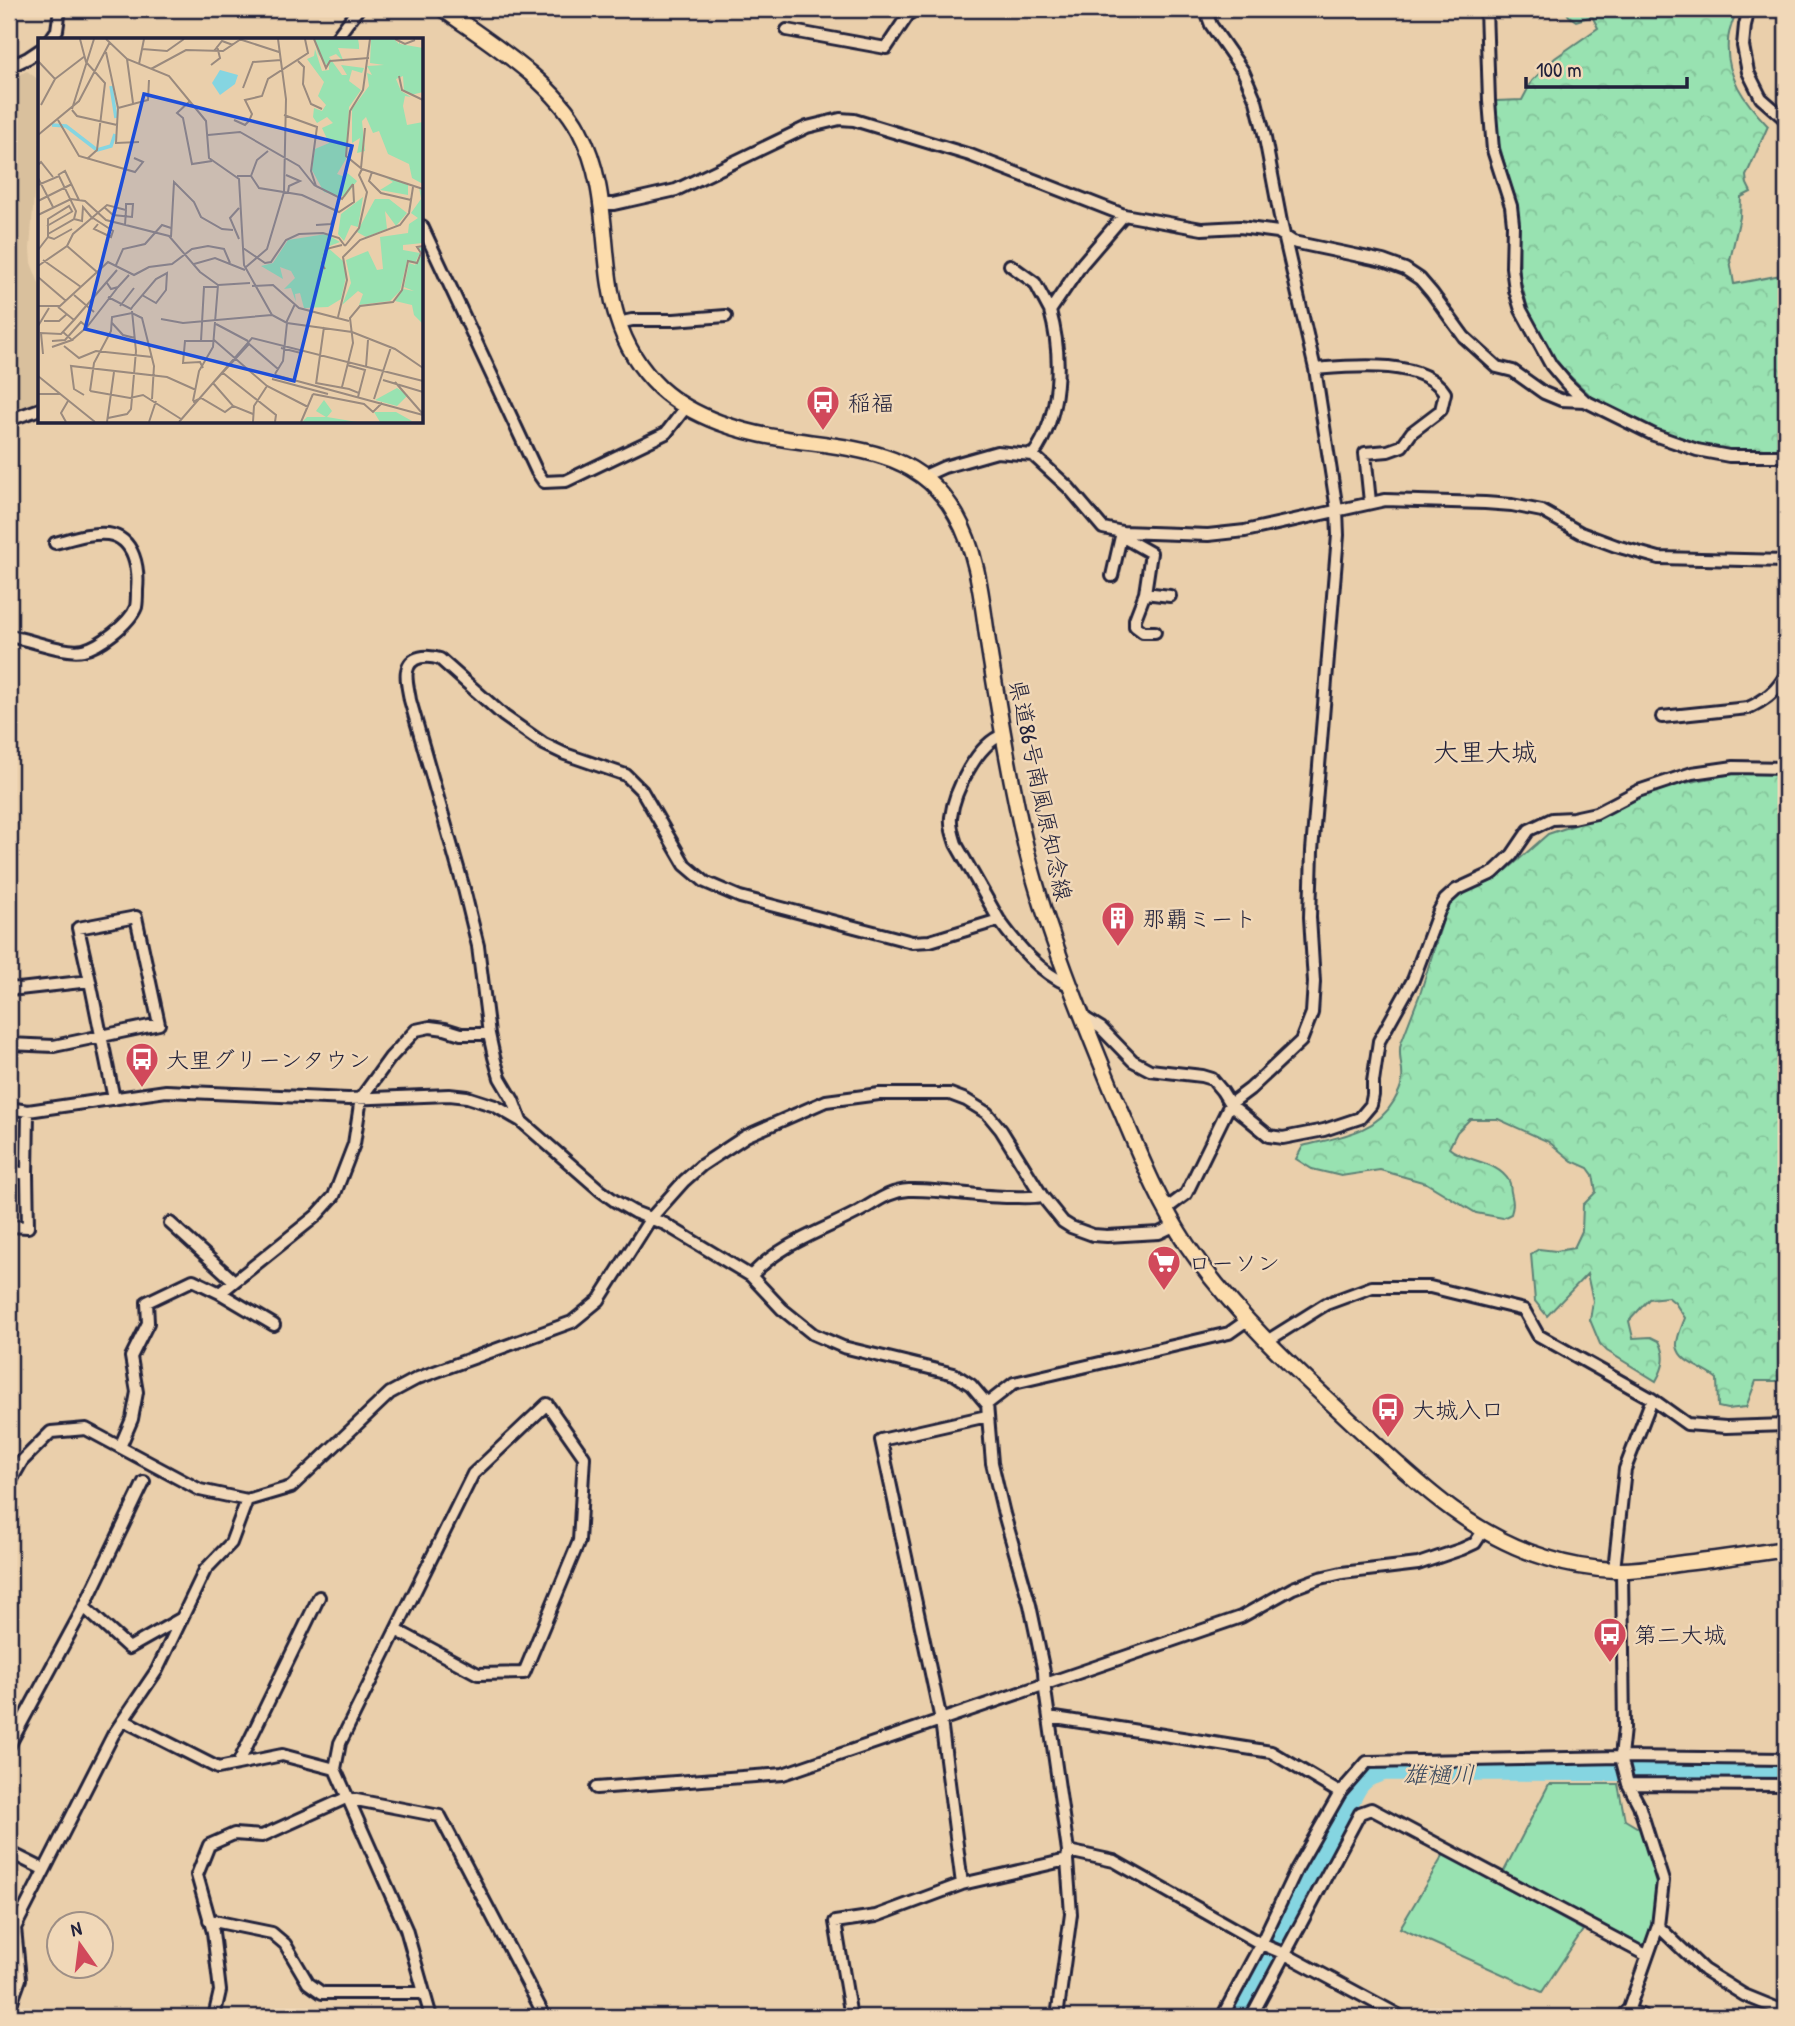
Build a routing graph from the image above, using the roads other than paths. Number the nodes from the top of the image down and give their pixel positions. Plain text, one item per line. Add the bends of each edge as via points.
1 (60, 9) edge
2 (358, 9) edge
3 (443, 9) edge
4 (912, 9) edge
5 (1205, 9) edge
6 (1486, 9) edge
7 (1749, 9) edge
8 (787, 30) dead end
9 (51, 38) edge
10 (336, 38) edge
11 (38, 51) edge
12 (9, 67) edge
13 (1786, 120) edge
14 (600, 204) junction
15 (1124, 215) junction
16 (424, 230) edge
17 (1285, 237) junction
18 (1010, 265) dead end
19 (1050, 311) junction
20 (726, 316) dead end
21 (618, 323) junction
22 (1315, 369) junction
23 (1586, 401) junction
24 (686, 407) junction
25 (38, 410) edge
26 (9, 420) edge
27 (1033, 455) junction
28 (1786, 456) edge
29 (924, 476) junction
30 (1370, 502) junction
31 (1337, 510) junction
32 (1122, 534) junction
33 (55, 543) dead end
34 (1786, 561) edge
35 (1112, 576) dead end
36 (1145, 593) junction
37 (1170, 596) dead end
38 (1155, 632) dead end
39 (9, 636) edge
40 (1786, 674) edge
41 (1662, 717) dead end
42 (1003, 735) junction
43 (1786, 768) edge
44 (999, 920) junction
45 (90, 981) junction
46 (1069, 985) junction
47 (9, 987) edge
48 (1083, 1017) junction
49 (489, 1034) junction
50 (101, 1036) junction
51 (9, 1044) edge
52 (114, 1098) junction
53 (361, 1098) junction
54 (1230, 1104) junction
55 (9, 1108) edge
56 (29, 1111) junction
57 (521, 1121) junction
58 (9, 1171) edge
59 (27, 1174) junction
60 (1042, 1196) junction
61 (1166, 1209) junction
62 (651, 1218) junction
63 (170, 1223) dead end
64 (9, 1226) edge
65 (1175, 1226) junction
66 (751, 1276) junction
67 (234, 1281) junction
68 (220, 1293) junction
69 (1246, 1321) junction
70 (274, 1325) dead end
71 (1267, 1341) junction
72 (1652, 1399) junction
73 (987, 1410) junction
74 (1786, 1425) edge
75 (120, 1447) junction
76 (144, 1482) dead end
77 (9, 1484) edge
78 (247, 1500) junction
79 (1482, 1531) junction
80 (1786, 1549) edge
81 (1618, 1570) junction
82 (319, 1597) dead end
83 (83, 1607) junction
84 (182, 1618) junction
85 (396, 1630) dead end
86 (1045, 1683) junction
87 (1049, 1717) junction
88 (123, 1720) junction
89 (941, 1720) junction
90 (9, 1745) edge
91 (1786, 1759) edge
92 (1621, 1760) junction
93 (238, 1764) junction
94 (335, 1769) junction
95 (1628, 1782) junction
96 (1786, 1785) edge
97 (596, 1788) dead end
98 (1340, 1793) junction
99 (346, 1798) junction
100 (9, 1852) edge
101 (1068, 1856) junction
102 (43, 1869) junction
103 (962, 1884) junction
104 (209, 1920) junction
105 (1658, 1926) junction
106 (1263, 1945) junction
107 (1281, 1952) junction
108 (1646, 1955) junction
109 (424, 1993) junction
110 (9, 2006) edge
111 (1786, 2012) edge
112 (1631, 2016) edge
113 (214, 2017) edge
114 (431, 2017) edge
115 (545, 2017) edge
116 (851, 2017) edge
117 (1057, 2017) edge
118 (1222, 2017) edge
119 (1251, 2017) edge
120 (1402, 2017) edge

1 - 9 street
2 - 10 street
3 - 14 main road, 県道86号南風原知念線 via 559,101 589,151
4 - 8 street via 886,48
5 - 17 street via 1256,101
6 - 23 street via 1493,150 1511,206 1515,290 1551,365
7 - 13 street via 1743,46 1748,72 1761,98
11 - 12 street
14 - 15 street via 676,190 807,127 839,119 971,155
14 - 21 main road, 県道86号南風原知念線
15 - 17 street via 1202,229 1269,230
15 - 19 street
16 - 24 street via 544,481 566,481 666,433
17 - 22 street
17 - 23 street via 1405,269 1420,279 1464,337 1497,367 1513,371 1561,400
18 - 19 street via 1035,283
19 - 27 street via 1057,377 1048,430
20 - 21 street
21 - 24 main road, 県道86号南風原知念線 via 628,348 649,376
22 - 30 street via 1390,368 1434,380 1445,393 1441,411 1412,432 1402,446 1364,453
22 - 31 street
23 - 28 street via 1654,435 1697,450 1729,456
24 - 29 main road, 県道86号南風原知念線 via 715,421 782,439 852,447
25 - 26 street
27 - 29 street via 997,452
27 - 32 street via 1103,528
29 - 42 main road, 県道86号南風原知念線 via 959,519 975,562
30 - 31 street
30 - 34 street via 1512,505 1542,511 1581,533 1659,558
31 - 32 street via 1245,531
31 - 54 street via 1312,851 1312,1013 1301,1041
32 - 35 street
32 - 36 street via 1150,553
33 - 39 street via 108,534 127,544 138,574 136,607 110,635 85,650
36 - 37 street
36 - 38 street via 1135,626
40 - 41 street via 1771,694 1748,708
42 - 44 street via 992,740 965,775 951,817 956,844
42 - 46 main road, 県道86号南風原知念線 via 1039,898
43 - 54 street via 1734,767 1692,773 1638,791 1596,813 1539,823 1493,873 1445,900 1413,980 1380,1041 1371,1105 1360,1118 1283,1138 1269,1136
44 - 46 street via 1045,971
44 - 49 street via 912,942 712,886 685,865 642,791 625,775 544,744 504,716 440,659 423,656 407,671 410,700 478,946
45 - 47 street
45 - 50 street
45 - 50 street via 78,928 136,917 159,1024
46 - 48 main road, 県道86号南風原知念線
48 - 54 street via 1101,1028 1133,1061 1150,1070 1212,1079
48 - 61 main road, 県道86号南風原知念線
49 - 53 street via 430,1027 415,1030
49 - 57 street via 500,1078
50 - 51 street via 54,1046
50 - 52 street
52 - 53 street via 166,1091
52 - 56 street
53 - 57 street via 467,1097
53 - 67 street via 354,1144 334,1196 316,1216
54 - 61 street via 1186,1194
55 - 56 street
56 - 59 street
57 - 62 street via 601,1191
58 - 59 street
59 - 64 street via 27,1227
60 - 62 street via 1001,1130 977,1106 950,1094 879,1094 826,1101 746,1136 702,1165
60 - 65 street via 1063,1222 1093,1235 1150,1234
60 - 66 street via 893,1192 776,1254
61 - 65 main road, 県道86号南風原知念線
62 - 66 street
62 - 78 street via 599,1300 572,1322 408,1383 390,1393 291,1487
63 - 67 street
65 - 69 main road, 県道86号南風原知念線
66 - 73 street via 813,1334 843,1347 954,1374 971,1385
67 - 68 street
68 - 70 street
68 - 75 street via 192,1280 147,1302 148,1324 131,1357 137,1392 132,1419
69 - 71 main road, 県道86号南風原知念線
69 - 73 street via 1229,1333 1014,1383
71 - 72 street via 1326,1304 1372,1287 1430,1287 1524,1310 1538,1335
71 - 79 main road, 県道86号南風原知念線 via 1441,1503
72 - 74 street via 1687,1424
72 - 81 street via 1625,1469
73 - 86 street via 999,1497 1030,1605
73 - 89 street via 881,1440
75 - 77 street via 86,1429 51,1432 22,1461
75 - 78 street via 200,1490
76 - 83 street
78 - 84 street via 231,1543 205,1570
79 - 81 main road, 県道86号南風原知念線 via 1546,1558
79 - 86 street via 1475,1543 1447,1555 1418,1564 1320,1578 1241,1616
80 - 81 main road, 県道86号南風原知念線
81 - 92 street via 1624,1728
82 - 93 street
83 - 84 street via 129,1648
83 - 90 street
84 - 88 street via 157,1670
85 - 94 street via 478,1674 524,1673 579,1541 584,1457 547,1404 473,1474 340,1743
86 - 87 street
86 - 89 street
87 - 98 street via 1271,1752
87 - 101 street
88 - 93 street via 218,1768
88 - 102 street
89 - 97 street via 783,1774
89 - 103 street
91 - 92 street
92 - 95 street
92 - 98 street via 1367,1762
93 - 94 street via 282,1755
94 - 99 street
95 - 96 street
95 - 105 street via 1663,1881
98 - 106 street via 1296,1870
99 - 104 street via 262,1836 234,1834 209,1845 197,1875
99 - 109 street via 406,1929
99 - 115 street via 440,1816
100 - 102 street
101 - 103 street
101 - 106 street via 1114,1861
101 - 117 street via 1071,1914
102 - 110 street via 15,1928 20,1979
103 - 116 street via 876,1916 835,1922
104 - 109 street via 272,1933 285,1944 308,1983 322,1993
104 - 113 street via 220,1991
105 - 108 street
105 - 111 street via 1704,1970 1744,1995
106 - 107 street
106 - 118 street
107 - 108 street via 1360,1813 1371,1809
107 - 119 street
107 - 120 street
108 - 112 street
109 - 114 street

